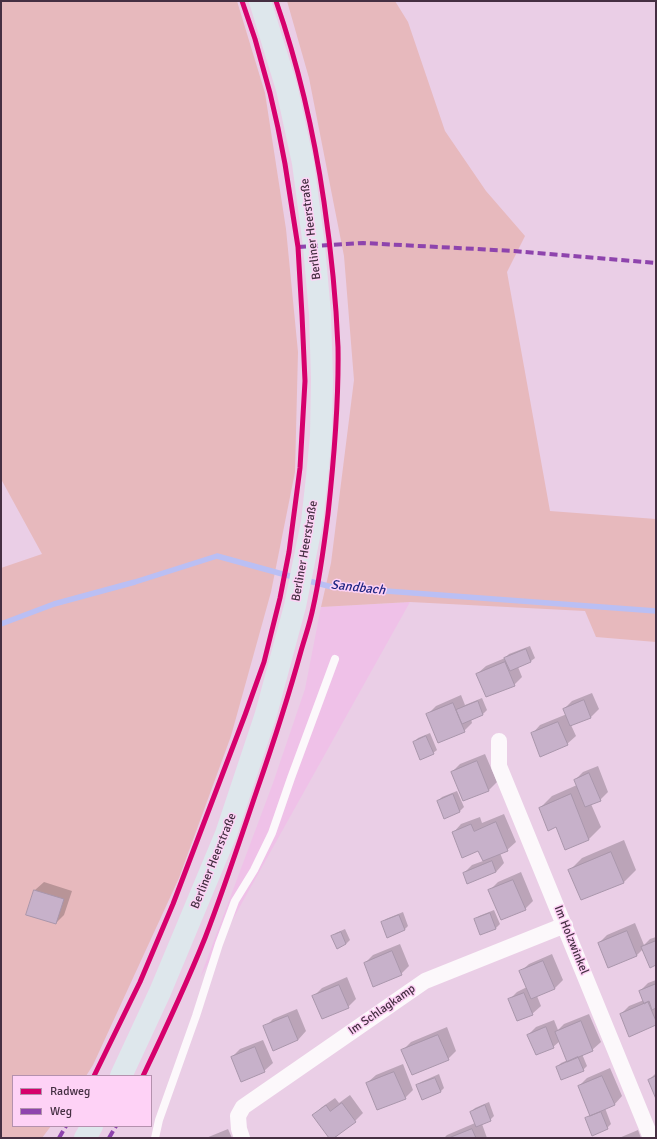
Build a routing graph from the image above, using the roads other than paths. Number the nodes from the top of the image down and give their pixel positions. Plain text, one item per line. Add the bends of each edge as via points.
1 (260, 1) edge
2 (335, 659) dead end
3 (499, 741) dead end
4 (565, 925) junction
5 (120, 1075) edge
6 (91, 1127) edge
7 (85, 1138) edge
8 (155, 1138) edge
9 (242, 1138) edge
10 (651, 1138) edge

1 - 5 main road, Berliner Heerstraße via 287,89 303,163 314,246 322,379 312,522 295,606 266,714 226,834 160,992
2 - 8 lane via 272,833 235,901
3 - 4 street, Im Holzwinkel via 500,766
4 - 9 street, Im Schlagkamp via 425,981 243,1107 238,1116
4 - 10 street, Im Holzwinkel
6 - 7 main road

